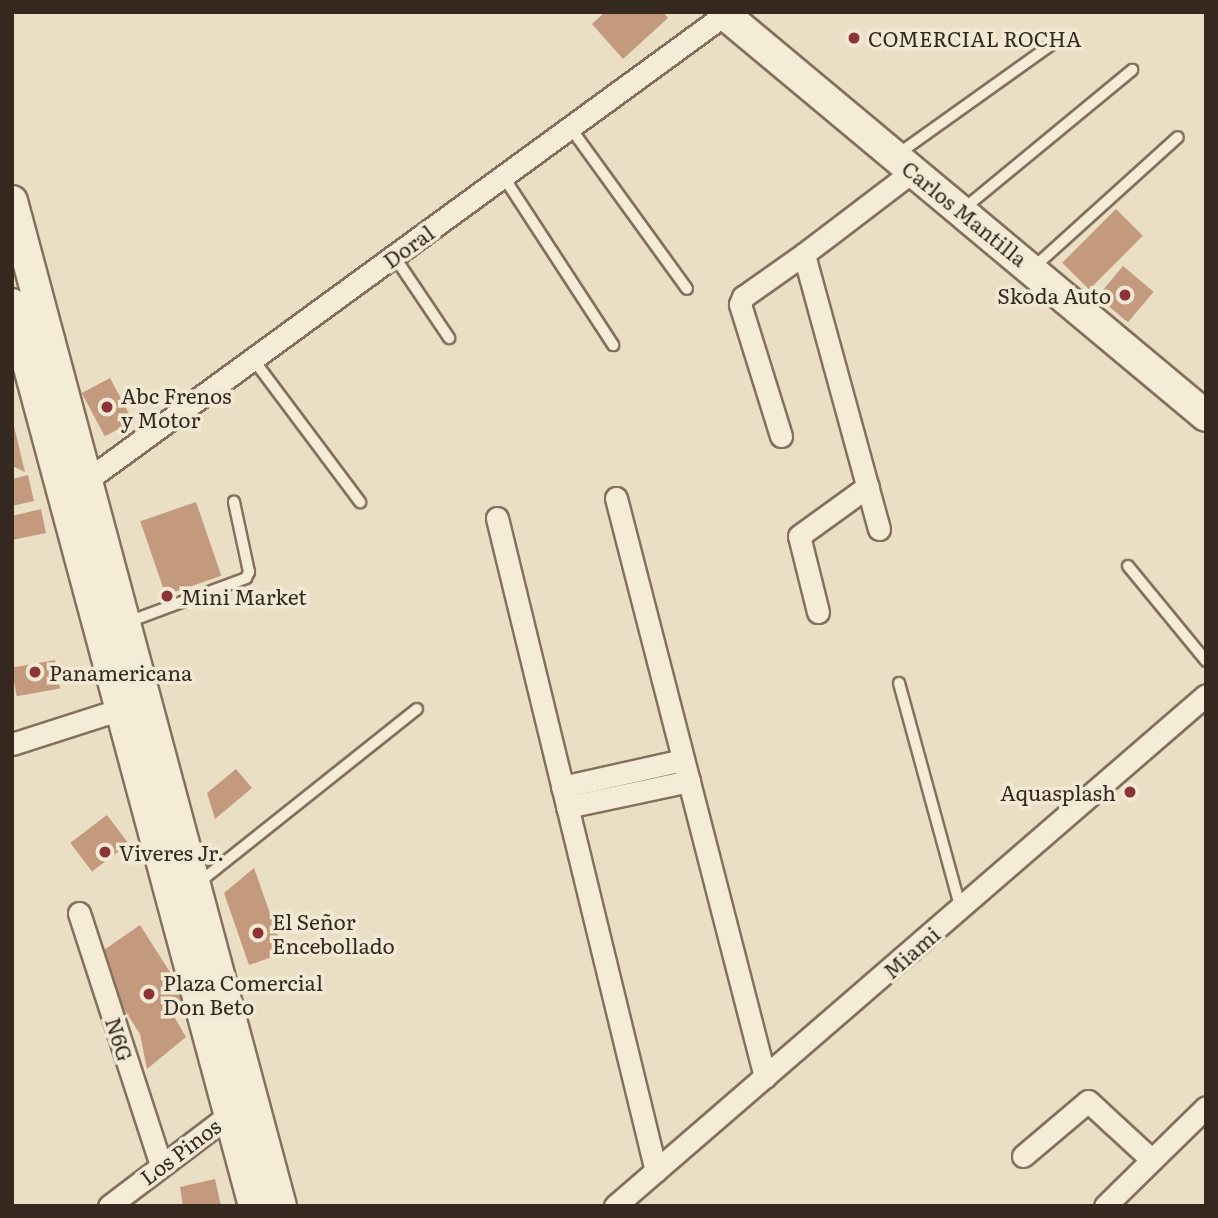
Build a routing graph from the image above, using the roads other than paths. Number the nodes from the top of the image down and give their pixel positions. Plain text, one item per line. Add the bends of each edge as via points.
1 (725, 13) edge
2 (1052, 44) dead end
3 (1132, 70) dead end
4 (572, 130) junction
5 (1178, 137) dead end
6 (904, 164) junction
7 (503, 176) junction
8 (12, 201) edge
9 (961, 211) junction
10 (804, 254) junction
11 (394, 256) junction
12 (1033, 268) junction
13 (687, 289) dead end
14 (14, 324) edge
15 (449, 338) dead end
16 (613, 345) dead end
17 (253, 359) junction
18 (1206, 416) edge
19 (780, 436) dead end
20 (87, 480) junction
21 (868, 486) junction
22 (615, 498) dead end
23 (234, 502) dead end
24 (360, 502) dead end
25 (496, 519) dead end
26 (879, 529) dead end
27 (1128, 566) dead end
28 (818, 612) dead end
29 (125, 623) junction
30 (1206, 660) edge
31 (899, 683) dead end
32 (1206, 695) edge
33 (121, 709) junction
34 (417, 709) dead end
35 (12, 744) edge
36 (686, 770) junction
37 (565, 797) junction
38 (195, 886) junction
39 (961, 909) junction
40 (79, 913) dead end
41 (765, 1077) junction
42 (241, 1106) junction
43 (1206, 1107) edge
44 (1023, 1156) dead end
45 (1152, 1160) junction
46 (161, 1165) junction
47 (656, 1171) junction
48 (109, 1206) edge
49 (254, 1206) edge
50 (281, 1206) edge
51 (615, 1206) edge
52 (1105, 1206) edge

1 - 4 street, Doral
1 - 6 main road, Carlos Mantilla
2 - 6 lane
3 - 9 lane
4 - 7 street, Doral
4 - 13 lane
5 - 12 lane
6 - 9 main road, Carlos Mantilla
6 - 10 street
7 - 11 street, Doral
7 - 16 lane
8 - 20 main road
9 - 12 main road, Carlos Mantilla
10 - 19 street via 743,297 740,304
10 - 21 street
11 - 15 lane
11 - 17 street, Doral
12 - 18 main road, Carlos Mantilla
14 - 33 main road
17 - 20 street, Doral
17 - 24 lane
20 - 29 main road
21 - 26 street
21 - 28 street via 799,536
22 - 36 street
23 - 29 lane via 249,572 246,578
25 - 37 street
27 - 30 lane
29 - 38 main road
31 - 39 lane
32 - 39 street, Miami
33 - 35 street
33 - 42 main road
34 - 38 lane
36 - 37 street
36 - 41 street
37 - 47 street
38 - 42 main road
39 - 41 street, Miami
40 - 46 street, N6G
41 - 47 street, Miami
42 - 46 street, Los Pinos
42 - 49 main road
42 - 50 main road
43 - 45 street
44 - 45 street via 1075,1107 1088,1101
45 - 52 street
46 - 48 street, Los Pinos
47 - 51 street, Miami

